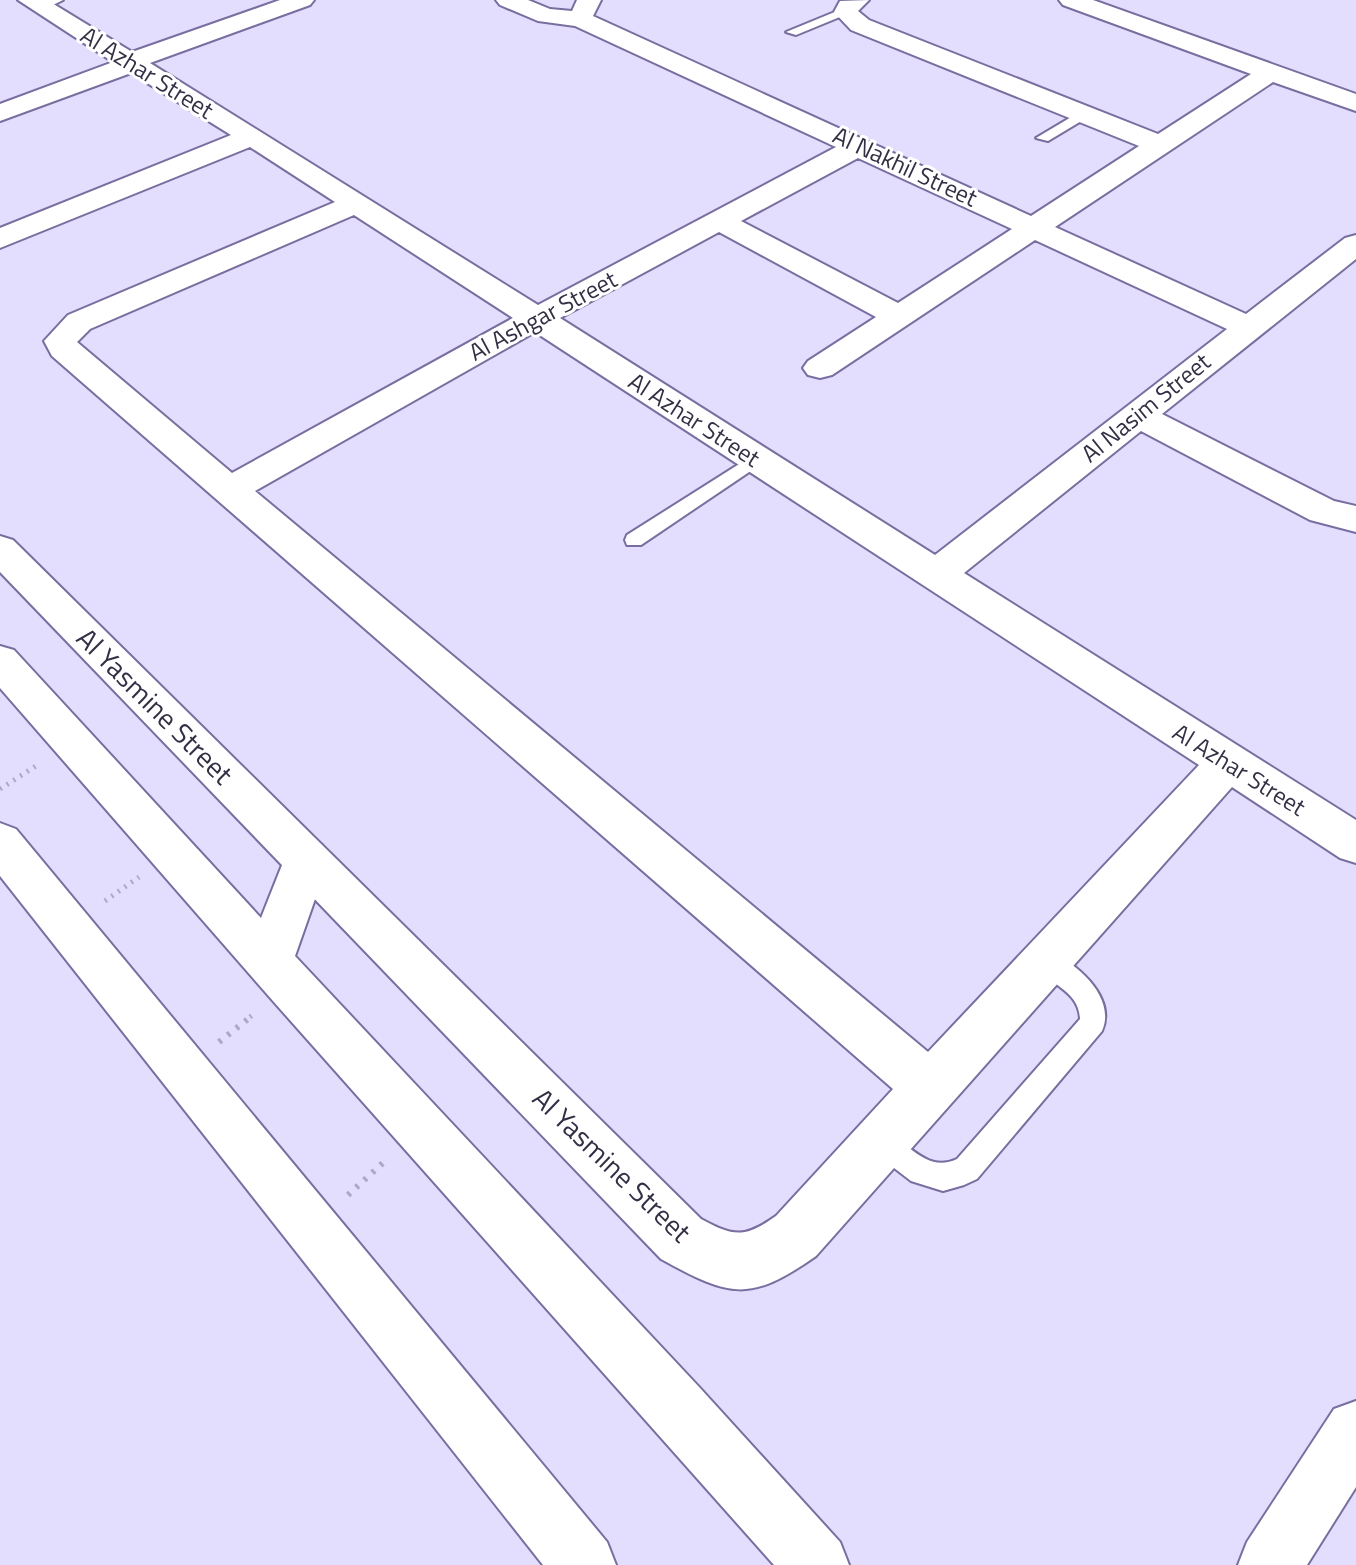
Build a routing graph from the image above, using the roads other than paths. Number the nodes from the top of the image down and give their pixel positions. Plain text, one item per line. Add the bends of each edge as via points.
1 (302, 0) edge
2 (508, 0) edge
3 (1071, 0) edge
4 (43, 2) edge
5 (852, 6) edge
6 (584, 9) edge
7 (792, 32) dead end
8 (129, 63) junction
9 (1271, 72) junction
10 (1356, 103) edge
11 (0, 113) edge
12 (1083, 114) junction
13 (252, 136) junction
14 (1043, 138) dead end
15 (1158, 144) junction
16 (859, 146) junction
17 (355, 204) junction
18 (720, 221) junction
19 (1035, 227) junction
20 (0, 239) edge
21 (1356, 244) edge
22 (901, 317) junction
23 (535, 319) junction
24 (1248, 327) junction
25 (820, 368) dead end
26 (1138, 416) junction
27 (755, 460) junction
28 (229, 490) junction
29 (1356, 519) edge
30 (634, 540) dead end
31 (0, 549) edge
32 (938, 573) junction
33 (0, 661) edge
34 (1227, 764) junction
35 (0, 842) edge
36 (1356, 844) edge
37 (306, 859) junction
38 (1046, 961) junction
39 (280, 972) junction
40 (931, 1088) junction
41 (880, 1141) junction
42 (1356, 1431) edge
43 (584, 1565) edge
44 (817, 1565) edge
45 (1270, 1565) edge

1 - 8 street
2 - 6 street, Al Nakhil Street via 546,16
3 - 9 street
4 - 8 street, Al Azhar Street
5 - 7 lane
5 - 12 street via 860,25
6 - 16 street, Al Nakhil Street
8 - 11 street
8 - 13 street, Al Azhar Street
9 - 10 street
9 - 15 street
12 - 14 lane
12 - 15 street
13 - 17 street, Al Azhar Street
13 - 20 street
15 - 19 street
16 - 18 street, Al Ashgar Street
16 - 19 street, Al Nakhil Street
17 - 23 street, Al Azhar Street
17 - 28 street via 79,322 60,341
18 - 22 street
18 - 23 street, Al Ashgar Street
19 - 22 street
19 - 24 street, Al Nakhil Street
21 - 24 street, Al Nasim Street
22 - 25 street
23 - 27 street, Al Azhar Street
23 - 28 street, Al Ashgar Street
24 - 26 street, Al Nasim Street
26 - 29 street via 1323,511
26 - 32 street, Al Nasim Street
27 - 30 lane
27 - 32 street, Al Azhar Street
28 - 40 street
31 - 37 street, Al Yasmine Street
32 - 34 street, Al Azhar Street
33 - 39 street
34 - 36 street, Al Azhar Street
34 - 38 street, Al Yasmine Street
35 - 43 street
37 - 39 street
37 - 41 street, Al Yasmine Street via 681,1239 719,1260 762,1260 796,1236
38 - 40 street, Al Yasmine Street
38 - 41 lane via 1085,992 1092,1002 1093,1023 967,1169 947,1179 935,1178
39 - 44 street
40 - 41 street, Al Yasmine Street
42 - 45 street

